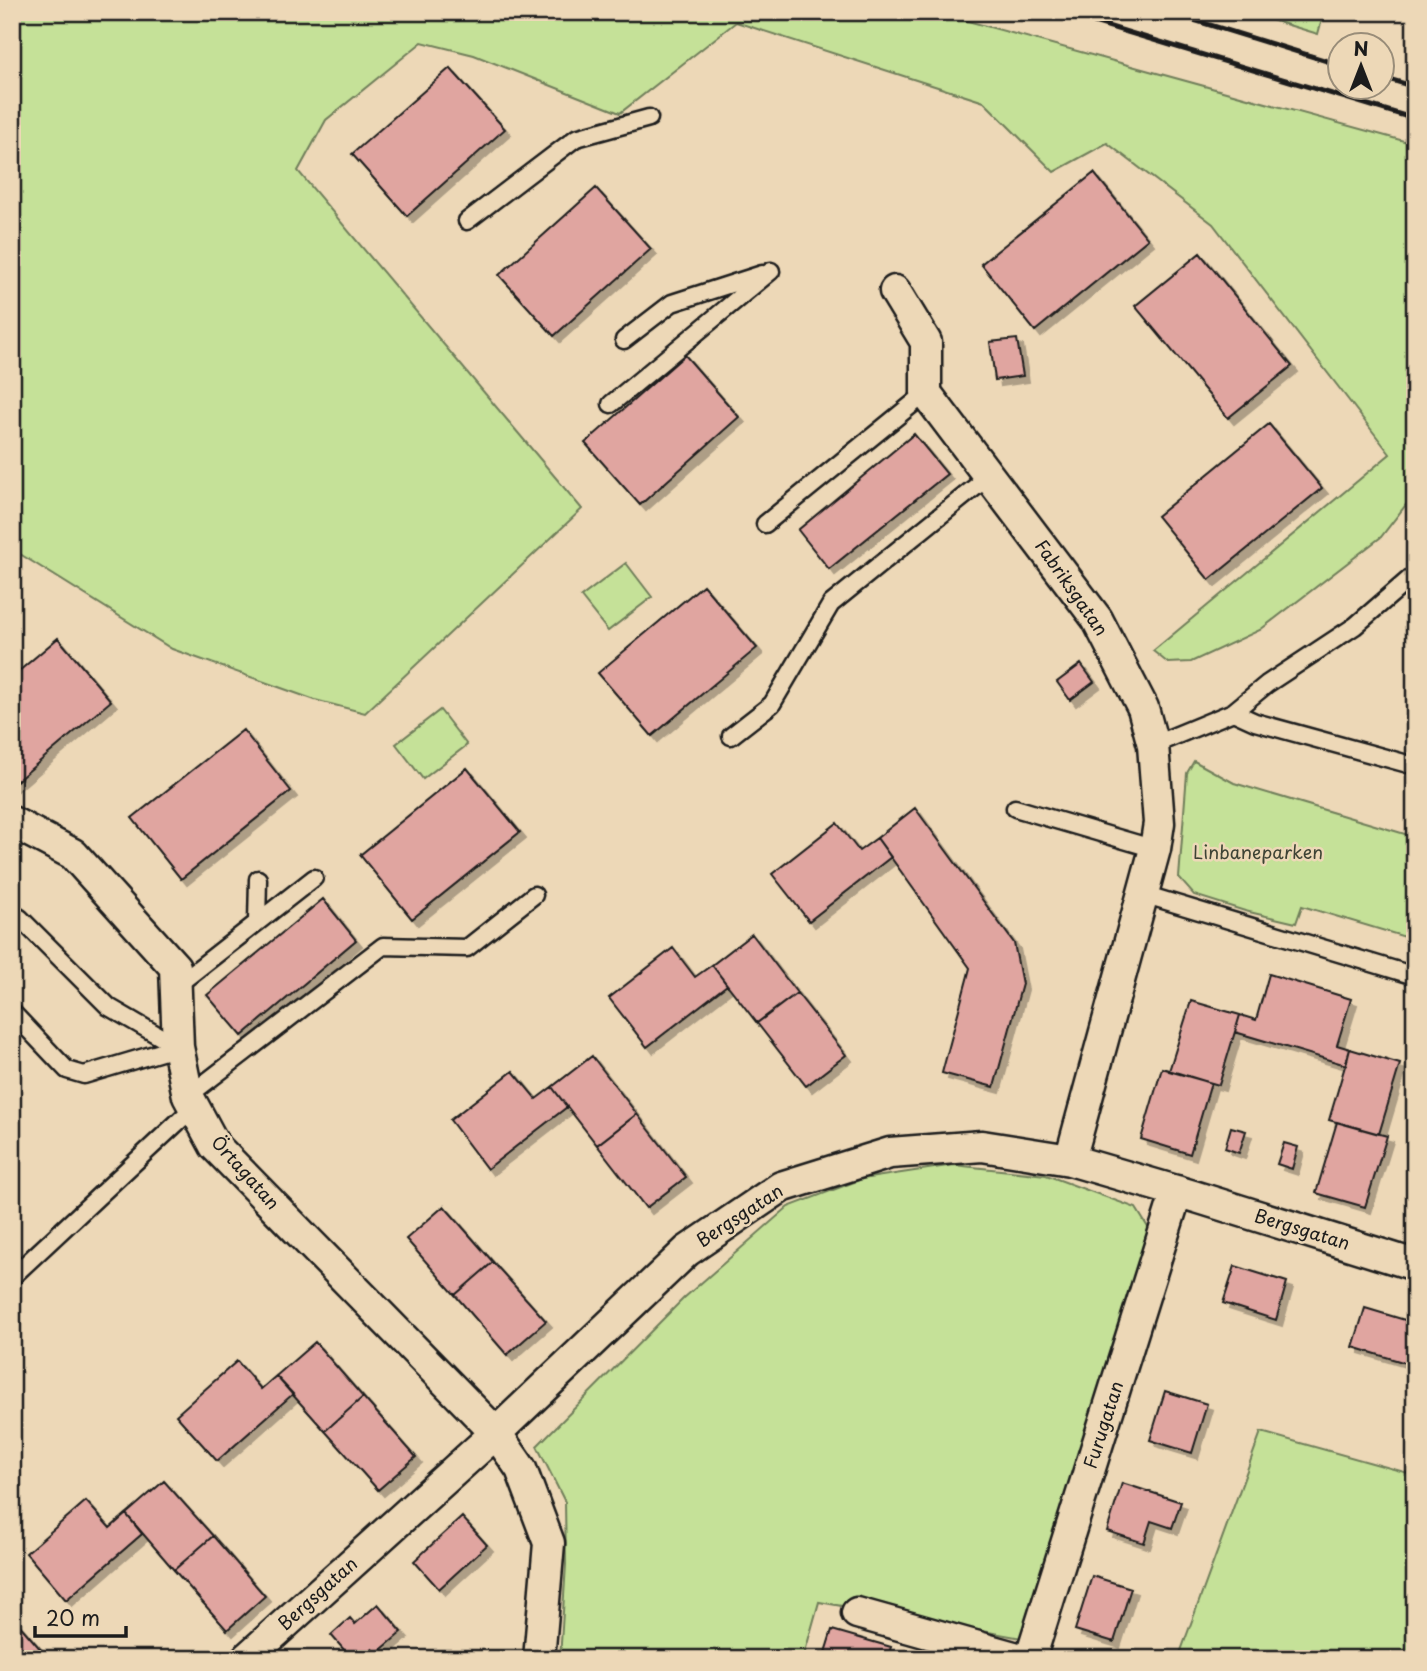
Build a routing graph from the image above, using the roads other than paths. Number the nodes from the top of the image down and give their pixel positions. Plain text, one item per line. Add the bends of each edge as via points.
1 (649, 118) dead end
2 (467, 221) dead end
3 (895, 291) dead end
4 (624, 340) dead end
5 (926, 393) junction
6 (611, 404) dead end
7 (989, 476) junction
8 (765, 524) dead end
9 (1415, 574) edge
10 (1233, 712) junction
11 (732, 736) dead end
12 (1153, 745) junction
13 (1415, 766) edge
14 (1015, 808) dead end
15 (12, 821) edge
16 (1155, 849) junction
17 (314, 878) dead end
18 (258, 879) dead end
19 (1143, 894) junction
20 (534, 895) dead end
21 (12, 913) edge
22 (257, 922) junction
23 (1415, 976) edge
24 (176, 986) junction
25 (12, 1012) edge
26 (178, 1047) junction
27 (191, 1102) junction
28 (1070, 1160) junction
29 (1177, 1191) junction
30 (1415, 1265) edge
31 (12, 1277) edge
32 (496, 1433) junction
33 (857, 1613) dead end
34 (246, 1659) edge
35 (539, 1659) edge
36 (1021, 1659) edge
37 (1030, 1659) edge

1 - 2 lane via 576,138
3 - 5 street via 926,342
4 - 6 lane via 672,303 771,271
5 - 7 street, Fabriksgatan
5 - 8 lane
7 - 11 lane via 831,604 772,704
7 - 12 street, Fabriksgatan via 1097,619 1143,708
9 - 10 lane via 1355,626
10 - 12 lane
10 - 13 lane
12 - 16 street, Fabriksgatan via 1159,823
14 - 16 lane
15 - 24 street, Örtagatan via 73,854 175,967
16 - 19 street, Fabriksgatan
17 - 22 lane
18 - 22 lane
19 - 23 lane
19 - 28 street, Fabriksgatan
20 - 27 lane via 467,948 383,946
21 - 26 lane via 109,1007
22 - 24 lane
24 - 26 street, Örtagatan
25 - 26 lane via 67,1070 84,1075
26 - 27 street, Örtagatan
27 - 31 lane
27 - 32 street, Örtagatan via 215,1146
28 - 29 street, Bergsgatan
28 - 32 street, Bergsgatan via 982,1146 890,1153 781,1186 687,1251
29 - 30 street, Bergsgatan
29 - 37 street, Furugatan
32 - 34 street, Bergsgatan
32 - 35 street, Örtagatan via 521,1469 549,1543
33 - 36 street

